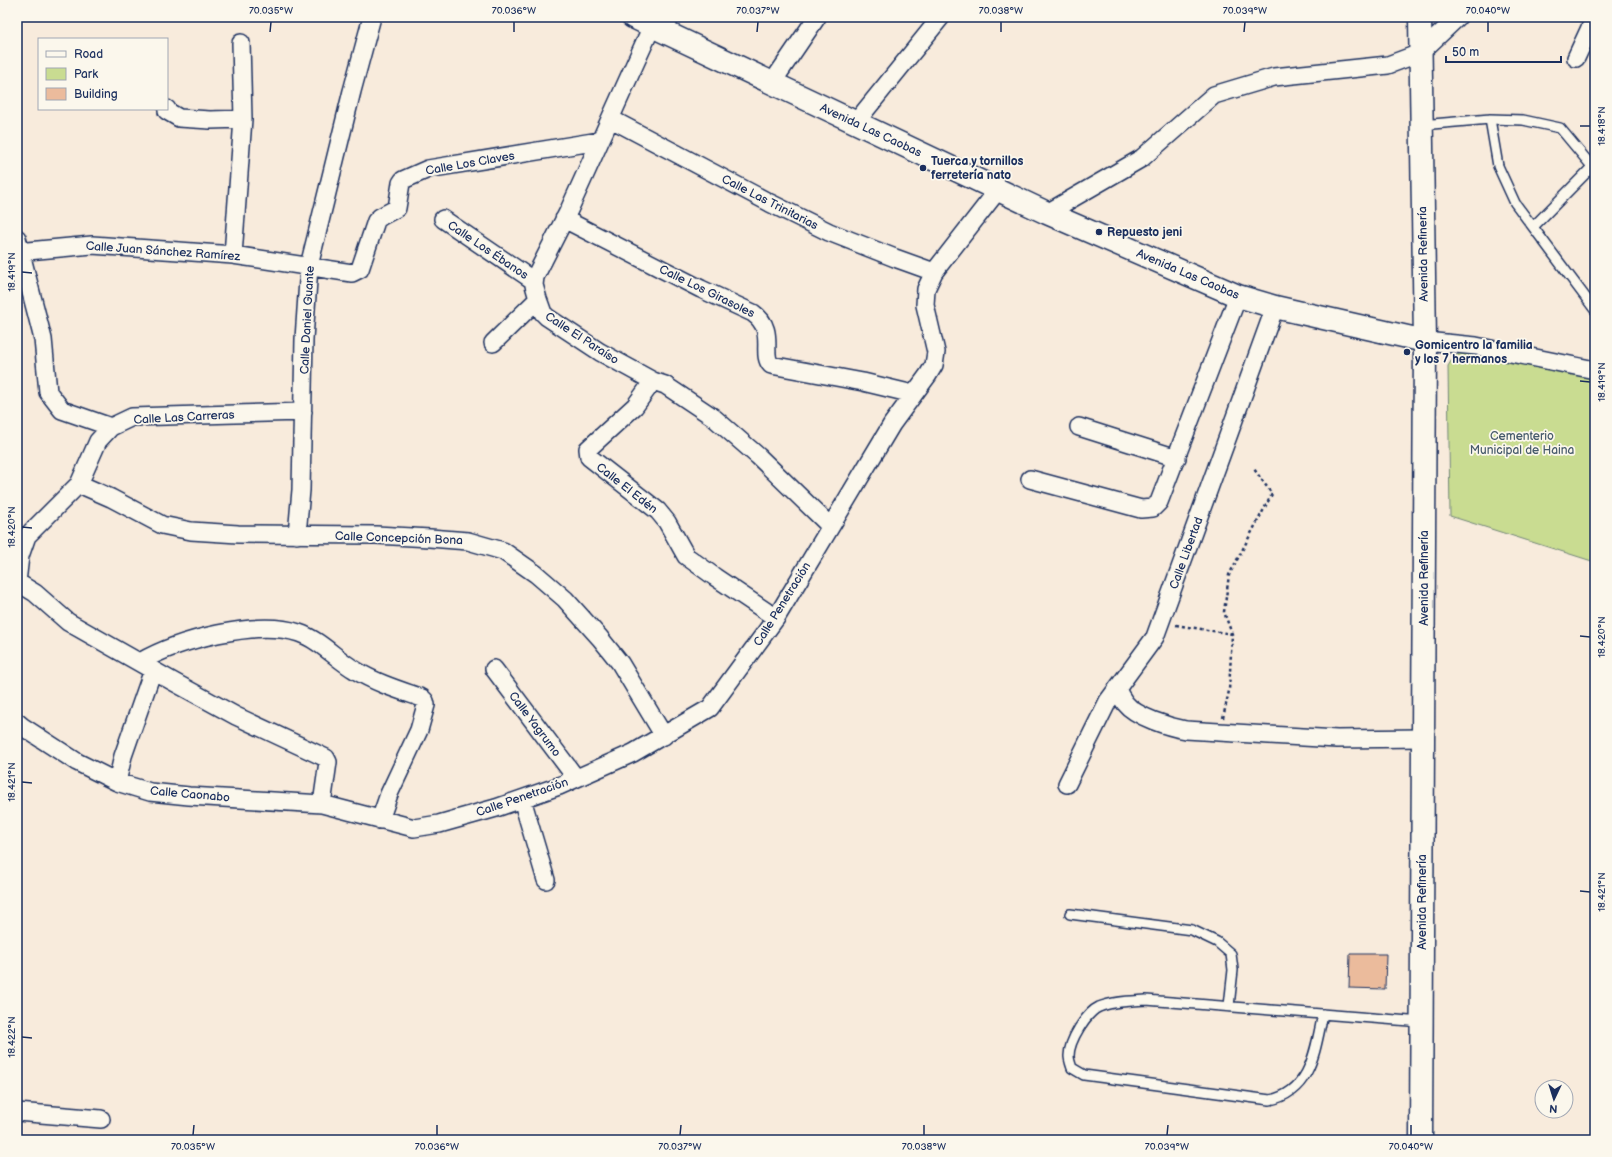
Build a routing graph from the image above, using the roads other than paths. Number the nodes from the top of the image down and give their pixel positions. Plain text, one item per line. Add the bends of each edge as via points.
1 (372, 17) edge
2 (816, 17) edge
3 (941, 17) edge
4 (1420, 17) edge
5 (1458, 17) edge
6 (1595, 17) edge
7 (654, 23) edge
8 (241, 43) dead end
9 (1420, 53) junction
10 (1576, 58) dead end
11 (772, 83) junction
12 (168, 110) edge
13 (243, 118) junction
14 (611, 119) junction
15 (1490, 119) junction
16 (856, 122) junction
17 (1421, 125) junction
18 (600, 141) junction
19 (1594, 169) edge
20 (998, 190) junction
21 (1047, 213) junction
22 (443, 219) dead end
23 (564, 219) junction
24 (1533, 227) junction
25 (18, 247) edge
26 (233, 255) junction
27 (309, 266) junction
28 (934, 272) junction
29 (534, 281) junction
30 (1238, 296) junction
31 (538, 299) junction
32 (1275, 307) junction
33 (1595, 310) edge
34 (1425, 341) junction
35 (493, 343) dead end
36 (1595, 370) edge
37 (653, 381) junction
38 (914, 394) junction
39 (303, 412) junction
40 (111, 427) junction
41 (1079, 427) dead end
42 (1177, 458) junction
43 (1030, 479) dead end
44 (80, 484) junction
45 (830, 526) junction
46 (22, 532) edge
47 (297, 535) junction
48 (17, 582) edge
49 (776, 618) junction
50 (147, 666) junction
51 (494, 669) dead end
52 (1117, 689) junction
53 (17, 722) edge
54 (664, 736) junction
55 (1423, 738) junction
56 (576, 778) junction
57 (117, 782) junction
58 (1067, 784) dead end
59 (522, 798) junction
60 (322, 804) junction
61 (380, 820) junction
62 (546, 880) dead end
63 (1070, 914) dead end
64 (1229, 1006) junction
65 (1323, 1014) junction
66 (1422, 1022) junction
67 (17, 1112) edge
68 (101, 1119) dead end
69 (1421, 1140) edge

1 - 27 street, Calle Daniel Guante
2 - 11 street
3 - 16 street
4 - 9 main road, Avenida Refinería
5 - 9 street
6 - 10 street
7 - 11 main road, Avenida Las Caobas
7 - 14 street
8 - 13 street
9 - 17 main road, Avenida Refinería
9 - 21 street via 1388,65 1274,77 1214,95 1142,158
11 - 16 main road, Avenida Las Caobas
12 - 13 street via 179,118
13 - 26 street
14 - 18 street
14 - 28 street, Calle Las Trinitarias via 829,232
15 - 17 lane
15 - 19 lane via 1523,120 1560,128
15 - 24 lane via 1498,166 1515,203
16 - 20 main road, Avenida Las Caobas
17 - 34 main road, Avenida Refinería
18 - 23 street
18 - 27 street, Calle Los Claves via 428,169 407,177 401,183 397,208 376,221 360,269 352,272
19 - 24 lane
20 - 21 main road, Avenida Las Caobas
20 - 28 street, Calle Penetración
21 - 30 main road, Avenida Las Caobas
22 - 29 street, Calle Los Ébanos
23 - 29 street
23 - 38 street, Calle Los Girasoles via 759,317 766,329 768,360 771,365
24 - 33 lane
25 - 26 street, Calle Juan Sánchez Ramírez via 92,245
25 - 40 street via 43,340 48,392 62,410
26 - 27 street, Calle Juan Sánchez Ramírez
27 - 39 street, Calle Daniel Guante
28 - 38 street, Calle Penetración via 924,296 936,352 935,359 928,375
29 - 31 street, Calle El Paraíso
30 - 32 main road, Avenida Las Caobas
30 - 42 street
31 - 35 street
31 - 37 street, Calle El Paraíso via 546,317 600,352
32 - 34 main road, Avenida Las Caobas
32 - 52 street, Calle Libertad via 1155,637
34 - 36 street, Avenida Las Caobas via 1476,346
34 - 55 main road, Avenida Refinería
37 - 45 street, Calle El Paraíso via 665,385 713,417 758,456
37 - 49 street, Calle El Edén via 634,406 588,449 589,457 658,511 686,556
38 - 45 street, Calle Penetración via 892,424
39 - 40 street, Calle Las Carreras via 132,417
39 - 47 street, Calle Daniel Guante
40 - 44 street, Calle Las Carreras via 98,441
41 - 42 street
42 - 43 street via 1159,502 1153,508 1141,509
44 - 46 street, Calle Las Carreras
44 - 47 street, Calle Concepción Bona via 162,525 191,531
45 - 49 street, Calle Penetración
46 - 48 street, Calle Las Carreras
47 - 54 street, Calle Concepción Bona via 430,538 468,541 503,551 536,574 565,599 600,638 620,663
48 - 50 street via 35,593 68,622
49 - 54 street, Calle Penetración via 710,708
50 - 57 street
50 - 60 street via 236,716 326,758 328,762
50 - 61 street via 163,650 182,643 259,628 286,630 312,640 354,670 370,678 422,698 426,705 419,730 389,794
51 - 56 street, Calle Yagrumo
52 - 55 street via 1125,703 1134,711 1169,727 1186,730 1337,739
52 - 58 street, Calle Libertad
53 - 57 street, Calle Caonabo via 77,762
54 - 56 street, Calle Penetración
55 - 66 main road, Avenida Refinería
56 - 59 street, Calle Penetración
57 - 60 street, Calle Caonabo via 150,792
59 - 61 street, Calle Penetración via 489,810 422,828
59 - 62 street
60 - 61 street, Calle Caonabo
63 - 64 lane via 1192,930 1217,942 1231,954 1233,970
64 - 65 lane
64 - 65 lane via 1146,1000 1099,1008 1088,1016 1075,1035 1069,1056 1072,1068 1084,1075 1270,1100 1282,1098 1296,1087 1311,1064
65 - 66 lane
66 - 69 main road, Avenida Refinería
67 - 68 street

